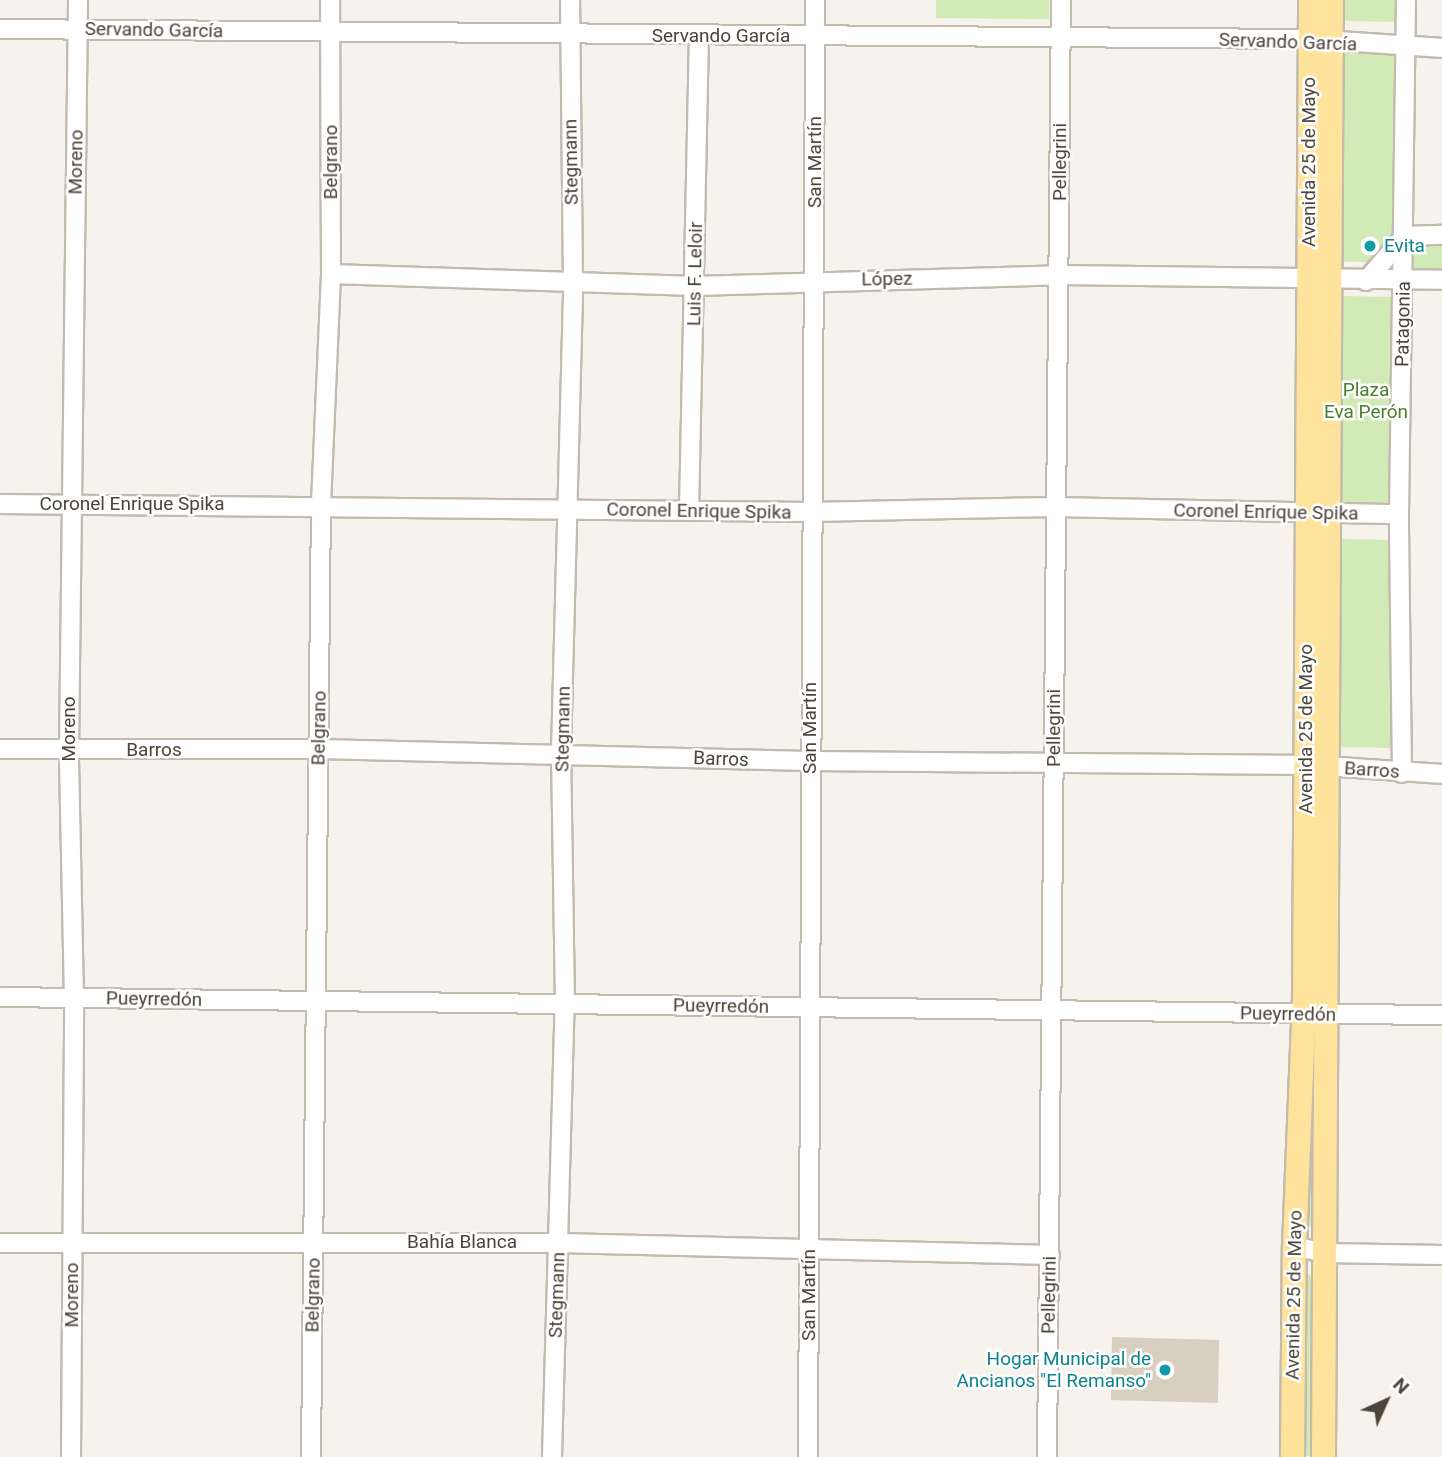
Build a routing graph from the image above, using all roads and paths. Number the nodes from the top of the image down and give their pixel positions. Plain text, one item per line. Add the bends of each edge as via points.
1 (78, 0) edge
2 (330, 0) edge
3 (570, 0) edge
4 (815, 0) edge
5 (1061, 0) edge
6 (1310, 0) edge
7 (1331, 0) edge
8 (1406, 0) edge
9 (0, 29) edge
10 (78, 30) junction
11 (330, 33) junction
12 (569, 35) junction
13 (699, 36) junction
14 (816, 36) junction
15 (1061, 39) junction
16 (1320, 40) junction
17 (1405, 48) junction
18 (1442, 48) edge
19 (1405, 236) junction
20 (1442, 236) edge
21 (331, 274) junction
22 (1060, 275) junction
23 (1404, 280) junction
24 (1442, 280) edge
25 (814, 281) junction
26 (1319, 281) junction
27 (1366, 281) junction
28 (573, 283) junction
29 (695, 286) junction
30 (73, 503) junction
31 (0, 504) edge
32 (321, 504) junction
33 (1055, 507) junction
34 (570, 509) junction
35 (689, 511) junction
36 (812, 512) junction
37 (1317, 514) junction
38 (1399, 514) junction
39 (0, 749) edge
40 (318, 749) junction
41 (68, 750) junction
42 (561, 753) junction
43 (809, 761) junction
44 (1053, 765) junction
45 (1316, 766) junction
46 (1402, 773) junction
47 (1442, 774) edge
48 (0, 997) edge
49 (74, 998) junction
50 (314, 1000) junction
51 (565, 1004) junction
52 (811, 1007) junction
53 (1052, 1010) junction
54 (1300, 1013) junction
55 (1326, 1015) junction
56 (1442, 1015) edge
57 (313, 1242) junction
58 (0, 1243) edge
59 (73, 1243) junction
60 (559, 1243) junction
61 (1294, 1246) junction
62 (809, 1248) junction
63 (1325, 1253) junction
64 (1050, 1255) junction
65 (1442, 1255) edge
66 (71, 1457) edge
67 (311, 1457) edge
68 (552, 1457) edge
69 (808, 1457) edge
70 (1047, 1457) edge
71 (1292, 1457) edge
72 (1323, 1457) edge

1 - 10 street, Moreno
2 - 11 street, Belgrano
3 - 12 street, Stegmann
4 - 14 street, San Martín
5 - 15 street, Pellegrini
6 - 16 main road, Avenida 25 de Mayo
7 - 16 main road, Avenida 25 de Mayo
8 - 17 street, Patagonia
9 - 10 street, Servando García
10 - 11 street, Servando García
10 - 30 street, Moreno
11 - 12 street, Servando García
11 - 21 street, Belgrano
12 - 13 street, Servando García
12 - 28 street, Stegmann
13 - 14 street, Servando García
13 - 29 street, Luis F. Leloir
14 - 15 street, Servando García
14 - 25 street, San Martín
15 - 16 street, Servando García
15 - 22 street, Pellegrini
16 - 17 street, Servando García
16 - 26 main road, Avenida 25 de Mayo
17 - 18 street, Servando García
17 - 19 street, Patagonia
19 - 20 street
19 - 23 street, Patagonia
19 - 27 street
21 - 28 street, López
21 - 32 street, Belgrano
22 - 25 street, López
22 - 26 street, López
22 - 33 street, Pellegrini
23 - 24 street, López
23 - 27 street, López
23 - 38 street, Patagonia
25 - 29 street, López
25 - 36 street, San Martín
26 - 27 street, López
26 - 37 main road, Avenida 25 de Mayo
28 - 29 street, López
28 - 34 street, Stegmann
29 - 35 street, Luis F. Leloir
30 - 31 street, Coronel Enrique Spika
30 - 32 street, Coronel Enrique Spika
30 - 41 street, Moreno
32 - 34 street, Coronel Enrique Spika
32 - 40 street, Belgrano
33 - 36 street, Coronel Enrique Spika
33 - 37 street, Coronel Enrique Spika
33 - 44 street, Pellegrini
34 - 35 street, Coronel Enrique Spika
34 - 42 street, Stegmann
35 - 36 street, Coronel Enrique Spika
36 - 43 street, San Martín
37 - 38 street, Coronel Enrique Spika
37 - 45 main road, Avenida 25 de Mayo
38 - 46 street, Patagonia
39 - 41 street, Barros
40 - 41 street, Barros
40 - 42 street, Barros
40 - 50 street, Belgrano
41 - 49 street, Moreno
42 - 43 street, Barros
42 - 51 street, Stegmann
43 - 44 street, Barros
43 - 52 street, San Martín
44 - 45 street, Barros
44 - 53 street, Pellegrini
45 - 46 street, Barros
45 - 54 main road, Avenida 25 de Mayo
45 - 55 main road, Avenida 25 de Mayo
46 - 47 street, Barros
48 - 49 street, Pueyrredón
49 - 50 street, Pueyrredón
49 - 59 street, Moreno
50 - 51 street, Pueyrredón
50 - 57 street, Belgrano
51 - 52 street, Pueyrredón
51 - 60 street, Stegmann
52 - 53 street, Pueyrredón
52 - 62 street, San Martín
53 - 54 street, Pueyrredón
53 - 64 street, Pellegrini
54 - 55 street, Pueyrredón
54 - 61 main road, Avenida 25 de Mayo
55 - 56 street, Pueyrredón
55 - 63 main road, Avenida 25 de Mayo
57 - 59 street, Bahía Blanca
57 - 60 street, Bahía Blanca
57 - 67 street, Belgrano
58 - 59 street, Bahía Blanca
59 - 66 street, Moreno
60 - 62 street, Bahía Blanca
60 - 68 street, Stegmann
61 - 63 street
61 - 71 main road, Avenida 25 de Mayo
62 - 64 street, Bahía Blanca
62 - 69 street, San Martín
63 - 65 street
63 - 72 main road, Avenida 25 de Mayo
64 - 70 street, Pellegrini

